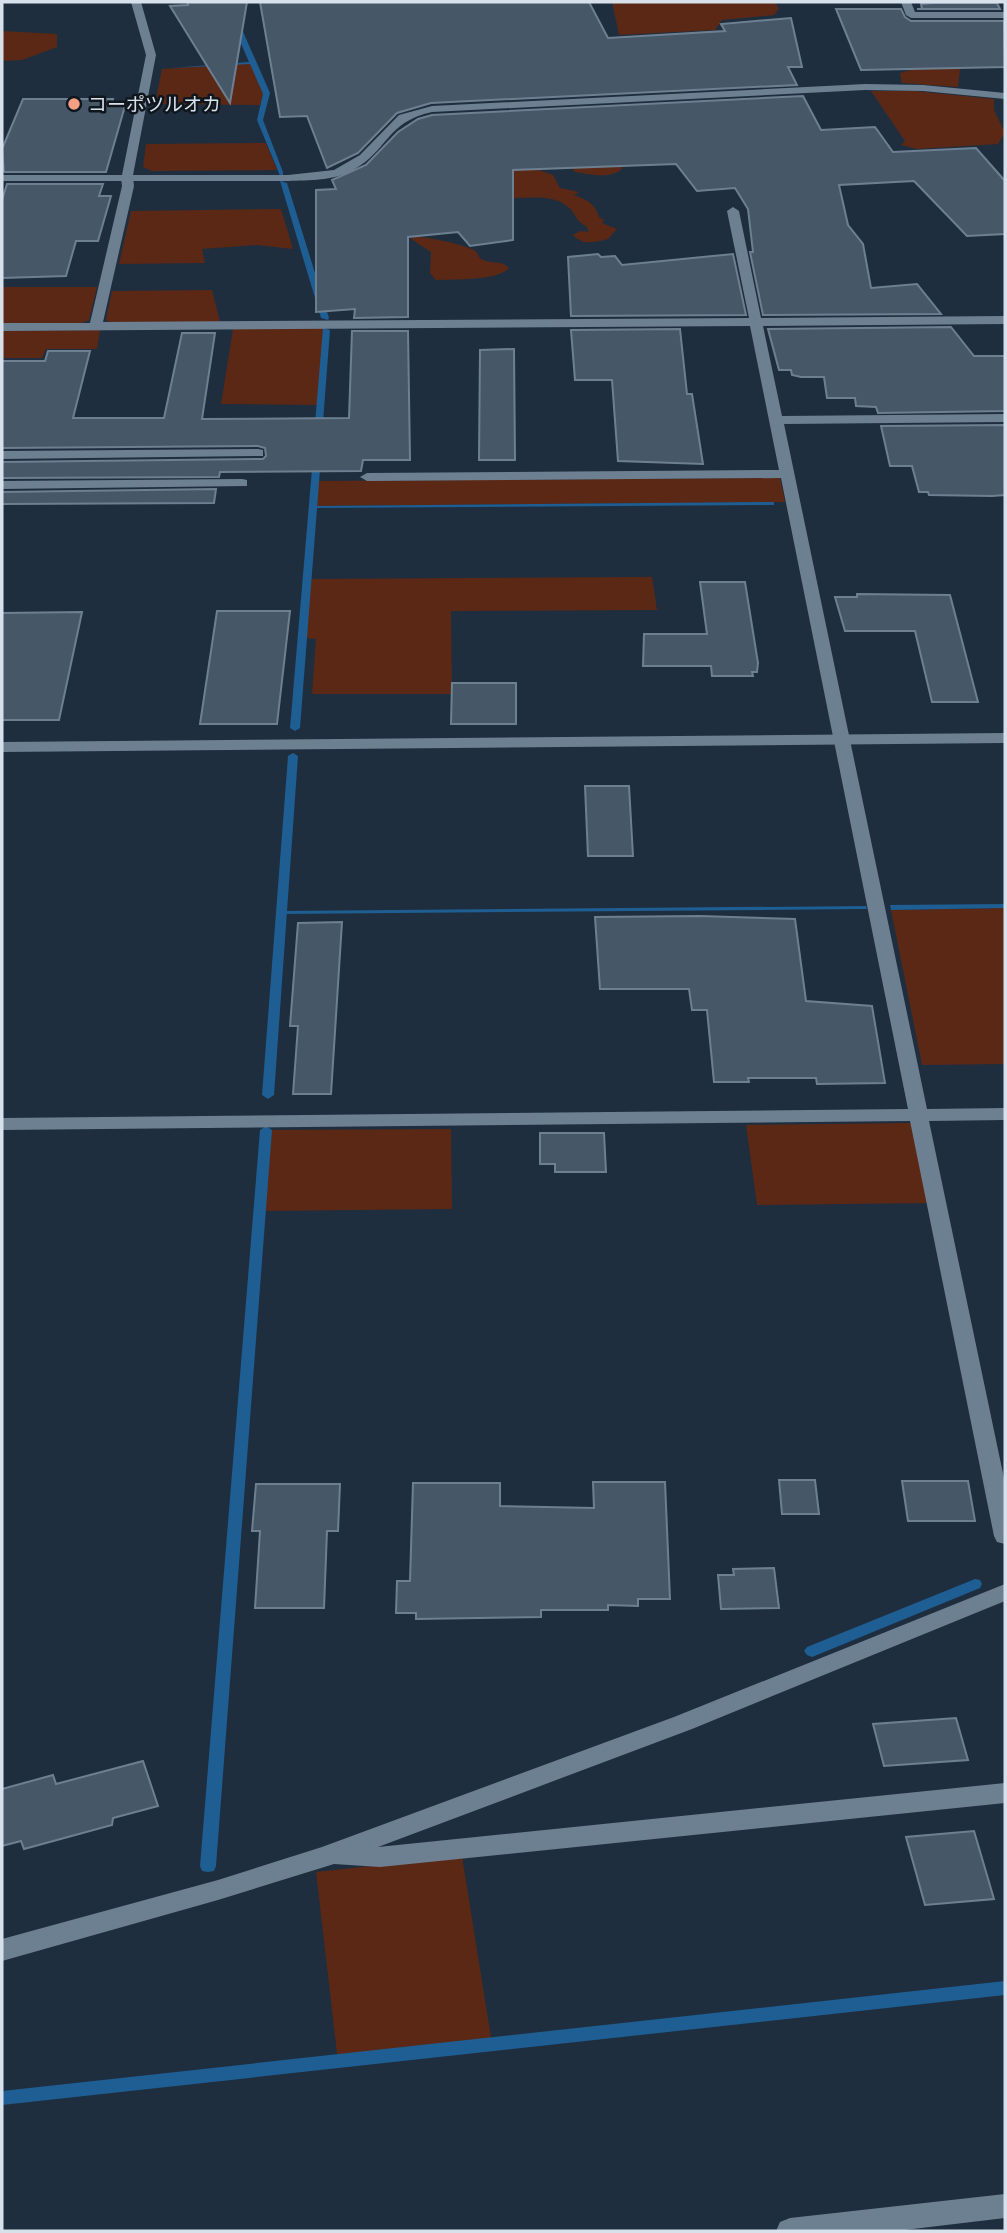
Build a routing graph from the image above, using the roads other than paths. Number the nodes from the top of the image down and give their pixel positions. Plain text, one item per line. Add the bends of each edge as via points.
1 (136, 2) edge
2 (906, 2) edge
3 (1005, 15) edge
4 (1005, 96) edge
5 (2, 178) edge
6 (127, 178) junction
7 (733, 211) dead end
8 (1005, 320) edge
9 (756, 323) junction
10 (96, 326) junction
11 (2, 327) edge
12 (1005, 418) edge
13 (777, 420) junction
14 (258, 453) dead end
15 (2, 455) edge
16 (789, 474) junction
17 (367, 477) dead end
18 (242, 483) dead end
19 (2, 485) edge
20 (1005, 738) edge
21 (842, 740) junction
22 (2, 747) edge
23 (1005, 1114) edge
24 (921, 1115) junction
25 (2, 1124) edge
26 (1005, 1536) edge
27 (1005, 1592) edge
28 (1005, 1793) edge
29 (329, 1855) junction
30 (2, 1950) edge
31 (1005, 2206) edge
32 (790, 2231) edge

1 - 6 street via 151,55
2 - 3 street via 911,15
4 - 6 street via 877,87 432,108 396,119 365,155 333,173 288,178
5 - 6 street
6 - 10 street
7 - 9 street
8 - 9 street
9 - 10 street
9 - 13 street
10 - 11 street
12 - 13 street
13 - 16 street
14 - 15 street
16 - 17 street
16 - 21 street
18 - 19 street
20 - 21 street
21 - 22 street
21 - 24 street
23 - 24 street
24 - 25 street
24 - 26 street
27 - 29 street via 683,1723
28 - 29 street via 380,1857
29 - 30 street via 218,1891
31 - 32 street

